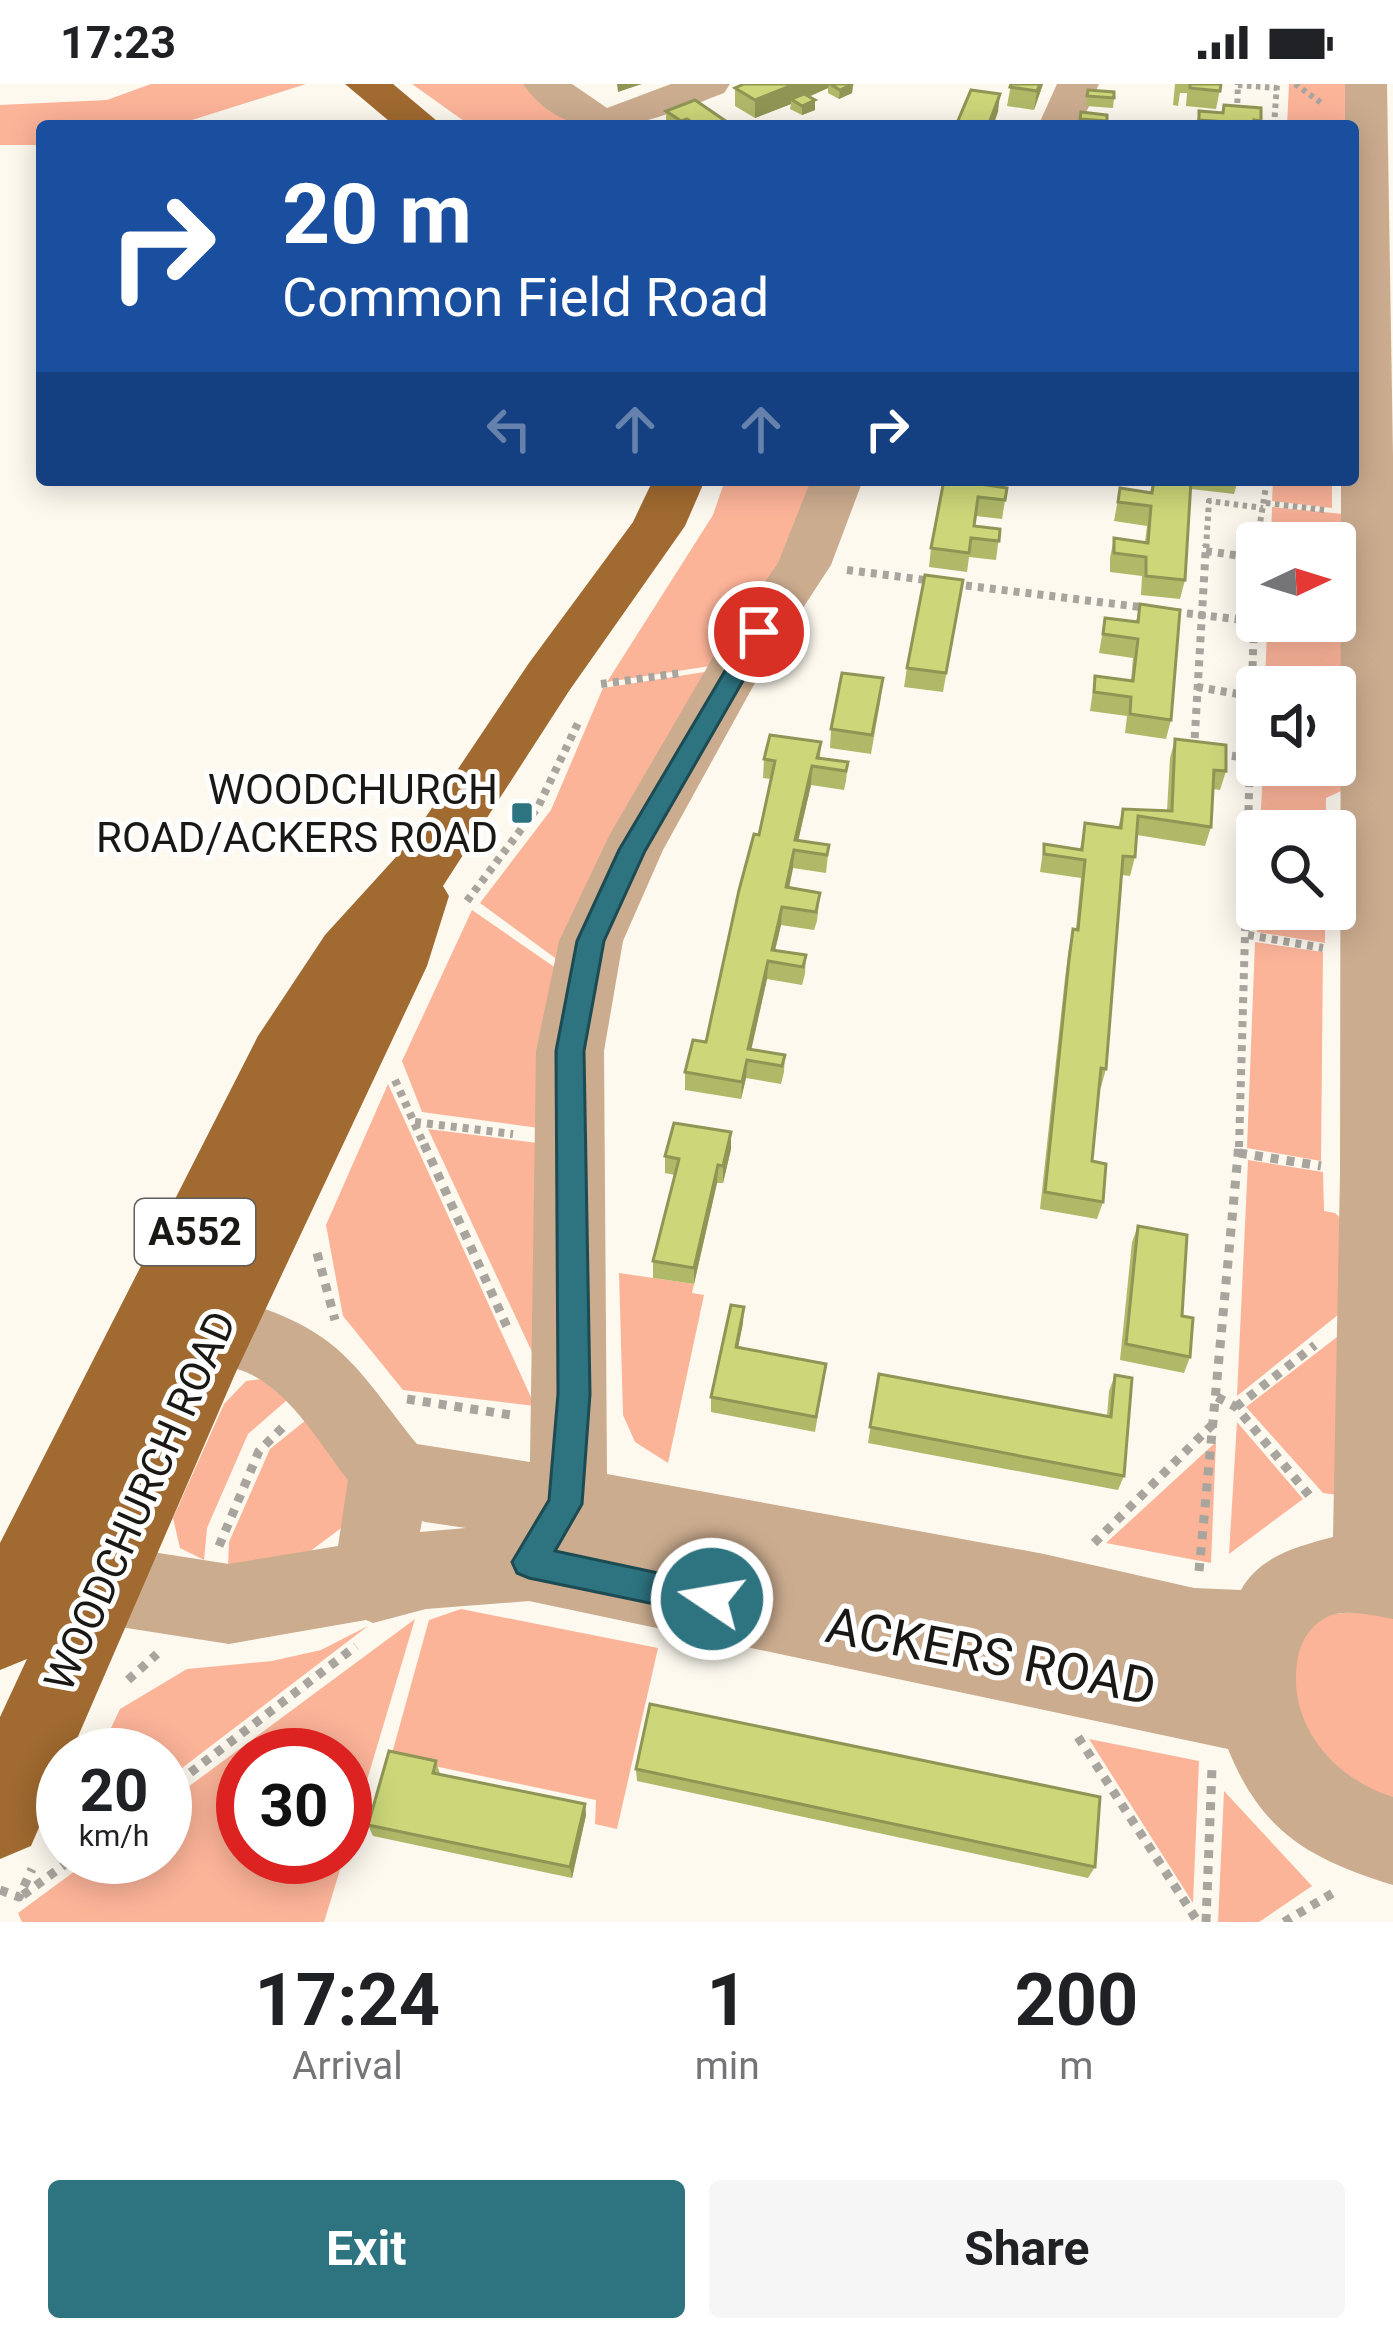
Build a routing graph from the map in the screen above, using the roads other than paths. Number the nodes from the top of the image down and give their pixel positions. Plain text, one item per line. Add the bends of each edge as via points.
1 (366, 84) edge
2 (544, 84) edge
3 (709, 84) edge
4 (1078, 84) edge
5 (1366, 84) edge
6 (414, 120) edge
7 (597, 120) edge
8 (617, 120) edge
9 (1062, 120) edge
10 (1380, 305) edge
11 (676, 486) edge
12 (835, 486) edge
13 (1382, 636) edge
14 (443, 891) junction
15 (217, 1332) junction
16 (368, 1418) junction
17 (547, 1533) junction
18 (1383, 1576) edge
19 (100, 1584) junction
20 (370, 1610) junction
21 (0, 1632) edge
22 (1229, 1639) junction
23 (0, 1815) edge
24 (1383, 1858) edge

1 - 6 main road
2 - 7 street
3 - 8 street
4 - 9 street
5 - 10 street
10 - 13 street
11 - 14 main road, WOODCHURCH ROAD / A552 via 658,526 549,677
12 - 17 street via 804,565 736,666 632,850 591,941 570,1051 574,1394
13 - 18 street via 1369,955
14 - 15 main road, WOODCHURCH ROAD / A552 via 394,966
14 - 21 main road, WOODCHURCH ROAD / A552 via 348,953 282,1055
15 - 16 street, ACKERS ROAD via 267,1344
15 - 19 main road, WOODCHURCH ROAD / A552
15 - 21 street via 178,1340 137,1382
16 - 17 street, ACKERS ROAD via 425,1485
16 - 20 street
17 - 20 street, ACKERS ROAD via 426,1570
17 - 22 street, ACKERS ROAD via 1038,1629
18 - 22 street via 1338,1574 1305,1584
19 - 20 street, ACKERS ROAD via 229,1604
19 - 23 main road, WOODCHURCH ROAD / A552
22 - 24 street via 1272,1756 1304,1796

